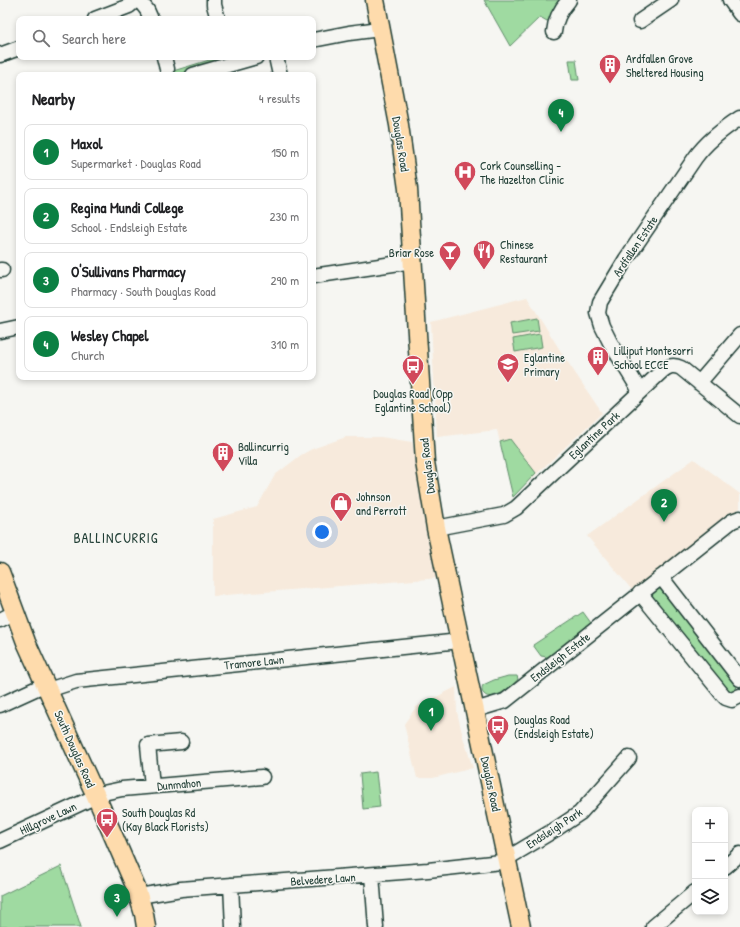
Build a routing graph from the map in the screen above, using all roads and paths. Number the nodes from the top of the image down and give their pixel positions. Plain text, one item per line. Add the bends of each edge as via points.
1 (137, 0) edge
2 (214, 0) edge
3 (375, 0) edge
4 (569, 0) edge
5 (671, 0) edge
6 (730, 0) edge
7 (740, 14) edge
8 (103, 16) edge
9 (149, 16) edge
10 (217, 16) edge
11 (640, 21) dead end
12 (380, 29) junction
13 (554, 32) dead end
14 (316, 39) edge
15 (16, 49) edge
16 (0, 55) edge
17 (277, 60) edge
18 (229, 61) edge
19 (201, 72) edge
20 (279, 72) edge
21 (740, 118) edge
22 (413, 261) junction
23 (316, 276) edge
24 (16, 328) edge
25 (0, 331) edge
26 (740, 335) edge
27 (699, 383) junction
28 (640, 392) junction
29 (740, 416) edge
30 (740, 518) edge
31 (436, 528) junction
32 (0, 572) edge
33 (661, 577) junction
34 (640, 593) junction
35 (7, 616) edge
36 (460, 641) junction
37 (740, 679) edge
38 (47, 687) junction
39 (740, 696) edge
40 (0, 705) edge
41 (475, 710) junction
42 (181, 742) dead end
43 (629, 758) dead end
44 (262, 776) dead end
45 (152, 786) junction
46 (96, 796) junction
47 (0, 841) edge
48 (740, 854) edge
49 (507, 859) junction
50 (728, 864) edge
51 (372, 875) junction
52 (231, 885) junction
53 (692, 894) edge
54 (139, 896) junction
55 (146, 927) edge
56 (233, 927) edge
57 (376, 927) edge
58 (521, 927) edge
59 (653, 927) edge

1 - 8 street via 129,6
1 - 9 street
2 - 10 street
3 - 12 main road, Douglas Road
4 - 13 street via 559,15
5 - 11 street
6 - 7 street
12 - 14 street
12 - 22 main road, Douglas Road via 405,162
15 - 16 street
17 - 20 street
18 - 19 street
21 - 28 street, Ardfallen Estate via 716,135 695,158 600,302 598,314 602,326
22 - 23 street
22 - 31 main road, Douglas Road via 425,462
24 - 25 street
26 - 27 street
27 - 28 street, Eglantine Park via 681,368 671,366
27 - 29 street, Eglantine Park
28 - 31 street, Eglantine Park via 514,510 504,515
30 - 33 street, Endsleigh Estate via 732,521
31 - 36 main road, Douglas Road
32 - 35 main road, South Douglas Road
33 - 34 street, Endsleigh Estate
33 - 37 street
34 - 39 street via 723,695 732,700
34 - 41 street, Endsleigh Estate via 505,701
35 - 38 main road, South Douglas Road via 26,642
36 - 38 street, Tramore Lawn via 76,681
36 - 41 main road, Douglas Road
38 - 40 street, Tramore Lawn
38 - 46 main road, South Douglas Road
41 - 49 main road, Douglas Road
42 - 45 street via 148,745
43 - 49 street, Endsleigh Park via 580,813
44 - 45 street, Dunmahon via 230,773
45 - 46 street, Dunmahon via 122,789
46 - 47 street, Hillgrove Lawn
46 - 54 main road, South Douglas Road
48 - 50 street
49 - 51 street, Belvedere Lawn via 494,863
49 - 58 main road, Douglas Road
51 - 52 street, Belvedere Lawn
51 - 57 street
52 - 54 street, Belvedere Lawn
52 - 56 street
53 - 59 street
54 - 55 main road, South Douglas Road

